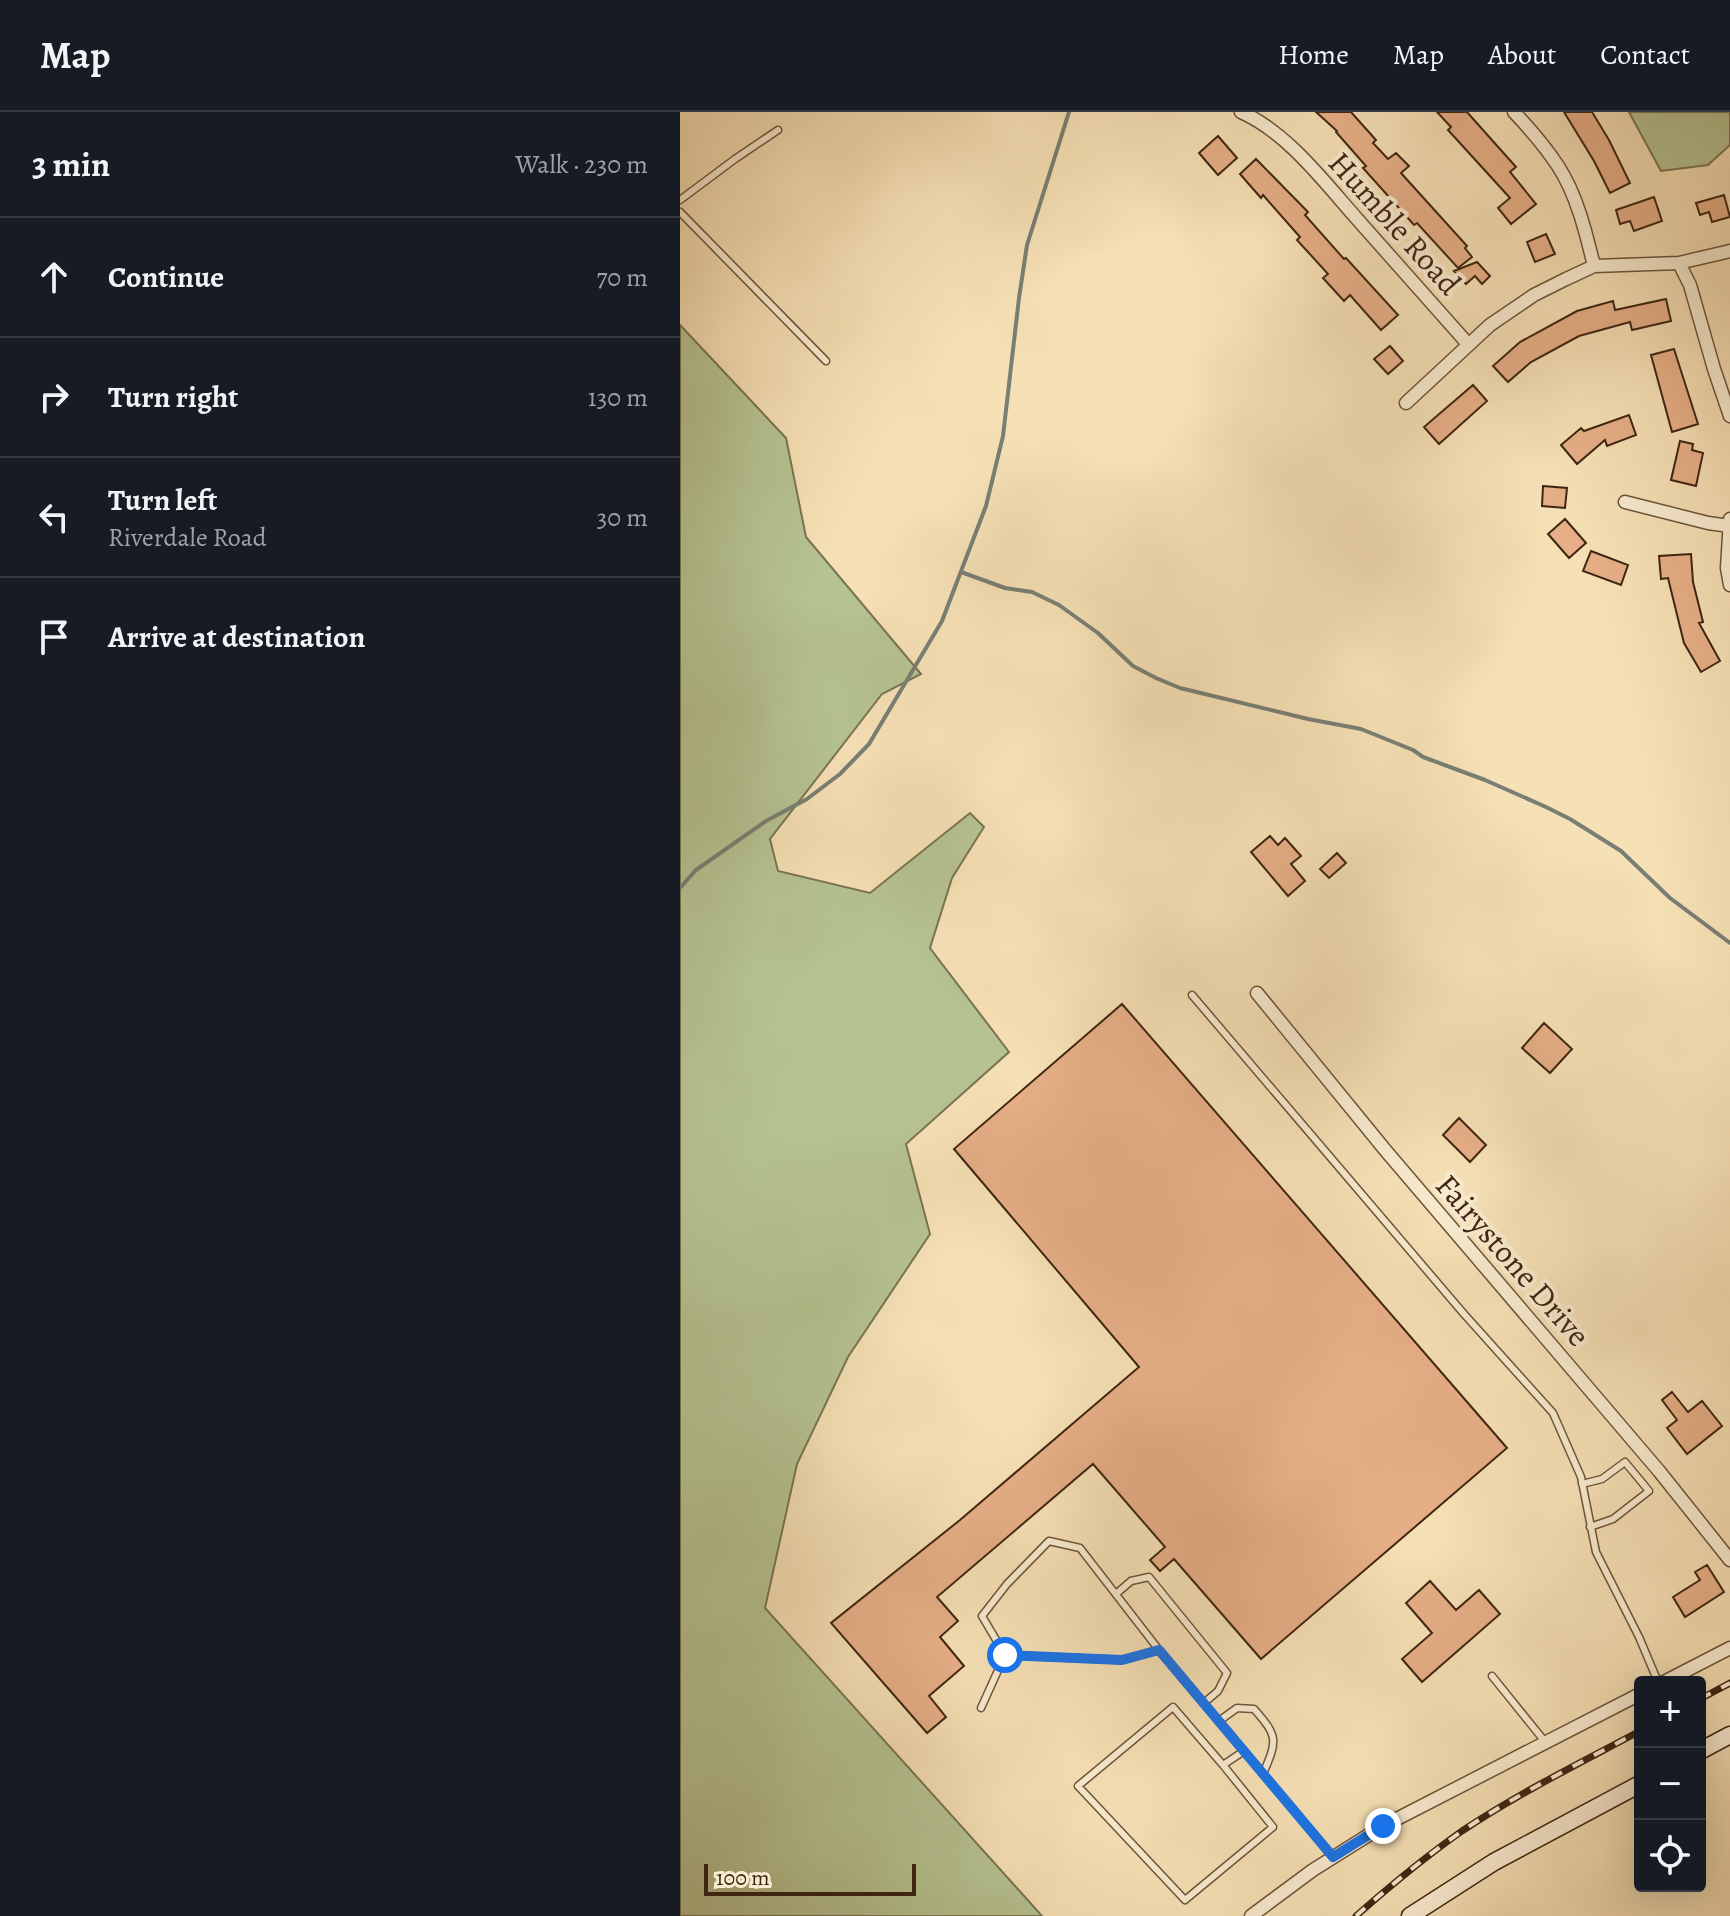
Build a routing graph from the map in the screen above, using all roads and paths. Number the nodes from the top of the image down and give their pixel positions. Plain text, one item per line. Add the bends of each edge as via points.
1 (1241, 112) edge
2 (1514, 112) edge
3 (778, 130) dead end
4 (680, 200) edge
5 (680, 212) edge
6 (1730, 251) edge
7 (1679, 263) junction
8 (1594, 266) junction
9 (1468, 344) junction
10 (826, 361) dead end
11 (1406, 403) dead end
12 (1730, 416) edge
13 (1625, 502) dead end
14 (1730, 524) edge
15 (1730, 585) edge
16 (1257, 993) dead end
17 (1192, 995) dead end
18 (1582, 1484) junction
19 (1590, 1527) junction
20 (1730, 1560) edge
21 (1116, 1594) junction
22 (1730, 1648) edge
23 (1159, 1650) junction
24 (1005, 1655) junction
25 (1492, 1676) dead end
26 (1658, 1676) edge
27 (1673, 1676) edge
28 (1634, 1697) edge
29 (1204, 1703) junction
30 (981, 1708) dead end
31 (1219, 1721) junction
32 (1730, 1735) edge
33 (1546, 1743) junction
34 (1706, 1748) edge
35 (1244, 1751) junction
36 (1223, 1765) junction
37 (1263, 1774) junction
38 (1634, 1787) edge
39 (1333, 1857) junction
40 (1251, 1916) edge
41 (1410, 1916) edge

1 - 9 street, Humble Road via 1281,138 1317,174
2 - 8 street via 1560,168
3 - 4 lane
5 - 10 lane
6 - 7 street
7 - 8 street
7 - 12 street
8 - 9 street via 1534,295
9 - 11 street
13 - 14 street
14 - 15 street
16 - 20 street, Fairystone Drive
17 - 18 lane via 1553,1413
18 - 19 lane
18 - 19 lane via 1602,1479 1625,1462 1649,1491 1613,1519
19 - 26 lane via 1596,1552
21 - 23 lane
21 - 24 lane via 1080,1548 1049,1541 982,1616
21 - 29 lane via 1131,1581 1149,1577 1227,1673
22 - 27 street
23 - 24 lane via 1122,1660
23 - 29 lane
24 - 30 lane
25 - 33 lane
28 - 33 street
29 - 31 lane
31 - 35 lane
31 - 37 lane via 1237,1708 1254,1709 1269,1726 1275,1746
32 - 34 main road
33 - 39 street
35 - 36 lane
35 - 37 lane
36 - 36 lane via 1173,1707 1078,1786 1185,1900 1273,1827
37 - 39 lane
38 - 41 main road via 1494,1862
39 - 40 street

